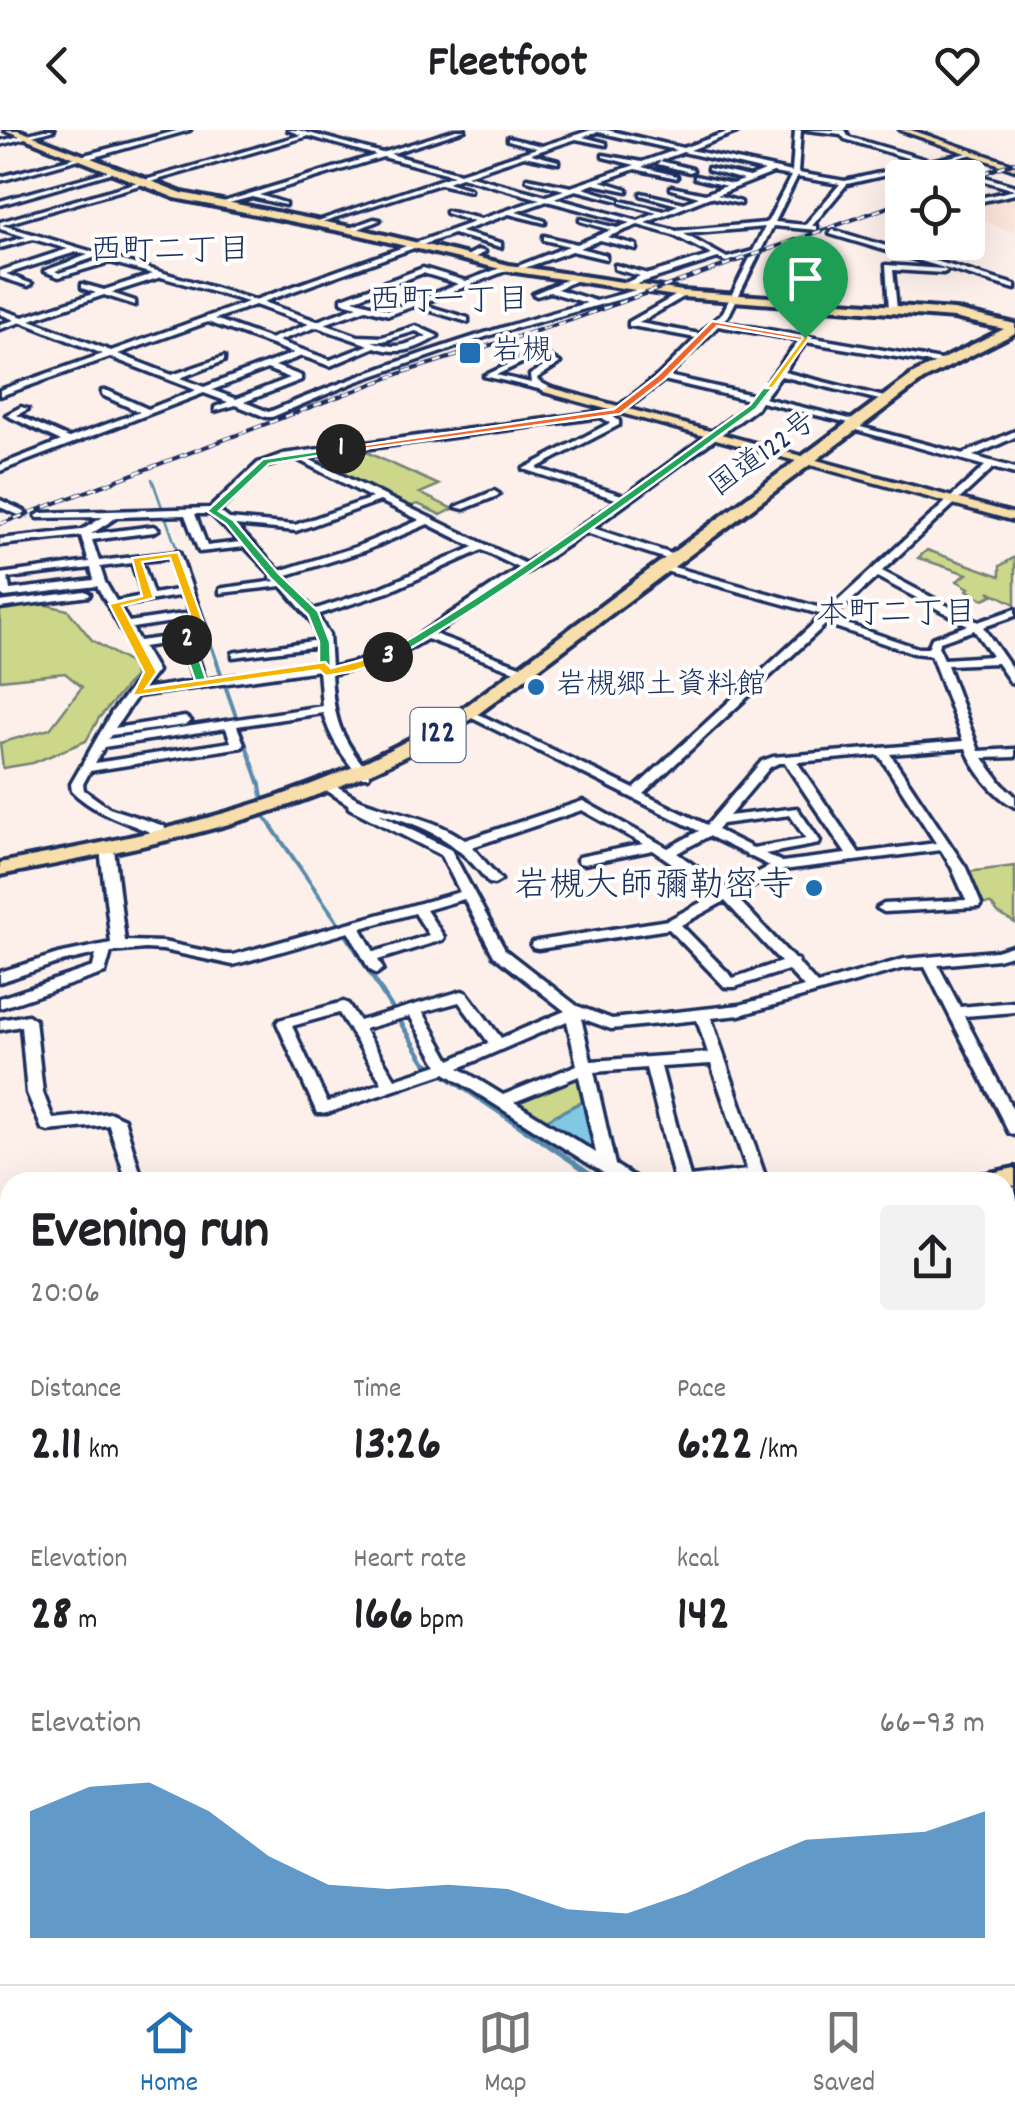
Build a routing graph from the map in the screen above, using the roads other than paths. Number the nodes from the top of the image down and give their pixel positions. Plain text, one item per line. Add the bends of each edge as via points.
1 (10, 130) edge
2 (51, 130) edge
3 (187, 130) edge
4 (292, 130) edge
5 (324, 130) edge
6 (462, 130) edge
7 (598, 130) edge
8 (738, 130) edge
9 (798, 130) edge
10 (810, 130) edge
11 (904, 130) edge
12 (843, 131) edge
13 (309, 134) junction
14 (27, 136) junction
15 (567, 142) junction
16 (0, 143) edge
17 (601, 145) dead end
18 (546, 147) junction
19 (683, 150) junction
20 (527, 153) junction
21 (971, 153) junction
22 (382, 155) junction
23 (606, 156) dead end
24 (81, 158) junction
25 (912, 160) edge
26 (941, 160) edge
27 (652, 161) junction
28 (512, 162) junction
29 (556, 162) dead end
30 (541, 165) dead end
31 (638, 166) junction
32 (1015, 168) edge
33 (474, 170) junction
34 (524, 170) dead end
35 (690, 170) dead end
36 (114, 172) junction
37 (621, 172) junction
38 (711, 172) dead end
39 (772, 172) junction
40 (885, 173) edge
41 (794, 174) junction
42 (459, 176) junction
43 (558, 176) dead end
44 (675, 177) dead end
45 (697, 177) dead end
46 (500, 178) dead end
47 (0, 179) edge
48 (985, 179) edge
49 (1015, 180) edge
50 (657, 181) dead end
51 (748, 181) junction
52 (440, 182) junction
53 (594, 182) junction
54 (845, 182) junction
55 (142, 183) junction
56 (1001, 183) junction
57 (689, 184) dead end
58 (734, 186) junction
59 (424, 187) junction
60 (577, 188) junction
61 (673, 188) dead end
62 (468, 190) dead end
63 (625, 190) dead end
64 (1015, 190) edge
65 (446, 194) dead end
66 (643, 194) dead end
67 (252, 195) junction
68 (712, 195) junction
69 (348, 199) dead end
70 (546, 199) junction
71 (985, 199) edge
72 (219, 204) junction
73 (283, 204) dead end
74 (739, 204) dead end
75 (372, 205) junction
76 (685, 205) junction
77 (0, 206) edge
78 (523, 207) junction
79 (448, 212) dead end
80 (509, 212) junction
81 (665, 213) junction
82 (552, 216) dead end
83 (25, 217) junction
84 (376, 220) dead end
85 (482, 222) junction
86 (543, 222) dead end
87 (637, 223) junction
88 (317, 224) junction
89 (768, 224) junction
90 (0, 226) edge
91 (685, 226) dead end
92 (348, 230) junction
93 (617, 230) junction
94 (698, 230) junction
95 (454, 232) junction
96 (834, 232) tunnel mouth
97 (676, 233) junction
98 (602, 236) junction
99 (32, 237) junction
100 (549, 241) dead end
101 (498, 245) dead end
102 (0, 246) edge
103 (414, 246) junction
104 (633, 247) dead end
105 (572, 248) junction
106 (76, 249) junction
107 (481, 252) dead end
108 (753, 253) junction
109 (96, 255) junction
110 (718, 256) junction
111 (19, 258) dead end
112 (467, 258) junction
113 (604, 258) dead end
114 (110, 259) junction
115 (32, 263) junction
116 (618, 268) dead end
117 (512, 269) junction
118 (967, 272) junction
119 (338, 273) junction
120 (0, 274) edge
121 (161, 274) junction
122 (647, 276) junction
123 (352, 278) dead end
124 (573, 280) junction
125 (365, 282) dead end
126 (28, 284) dead end
127 (467, 284) junction
128 (85, 286) dead end
129 (379, 287) junction
130 (624, 287) junction
131 (1015, 288) edge
132 (550, 289) junction
133 (643, 290) junction
134 (104, 293) junction
135 (537, 294) dead end
136 (682, 294) junction
137 (732, 298) junction
138 (256, 302) junction
139 (132, 303) dead end
140 (414, 304) junction
141 (598, 304) junction
142 (366, 306) junction
143 (892, 309) junction
144 (0, 310) edge
145 (22, 320) junction
146 (208, 320) junction
147 (465, 320) dead end
148 (715, 323) junction
149 (318, 324) junction
150 (0, 327) edge
151 (702, 337) junction
152 (805, 338) junction
153 (268, 342) junction
154 (378, 344) junction
155 (301, 353) junction
156 (110, 354) junction
157 (221, 360) dead end
158 (941, 363) junction
159 (267, 366) junction
160 (779, 373) junction
161 (662, 377) junction
162 (171, 378) junction
163 (298, 378) junction
164 (0, 382) edge
165 (309, 382) dead end
166 (14, 388) junction
167 (548, 390) junction
168 (204, 391) junction
169 (0, 393) edge
170 (105, 393) dead end
171 (760, 399) junction
172 (888, 399) junction
173 (234, 402) junction
174 (218, 409) dead end
175 (621, 409) junction
176 (24, 410) dead end
177 (148, 412) junction
178 (604, 415) junction
179 (855, 424) junction
180 (716, 434) junction
181 (1015, 434) edge
182 (70, 442) junction
183 (298, 454) junction
184 (806, 458) junction
185 (964, 458) junction
186 (991, 465) junction
187 (0, 468) edge
188 (1015, 472) edge
189 (494, 494) dead end
190 (380, 498) junction
191 (625, 499) junction
192 (951, 499) junction
193 (0, 503) edge
194 (461, 507) dead end
195 (213, 511) junction
196 (188, 512) junction
197 (21, 513) tunnel mouth
198 (113, 515) junction
199 (42, 516) tunnel mouth
200 (1015, 518) edge
201 (427, 521) junction
202 (230, 522) junction
203 (154, 529) dead end
204 (585, 529) junction
205 (87, 535) junction
206 (0, 542) edge
207 (246, 544) junction
208 (481, 547) junction
209 (136, 560) junction
210 (668, 563) junction
211 (96, 565) junction
212 (526, 568) junction
213 (874, 571) junction
214 (278, 580) junction
215 (103, 586) junction
216 (224, 590) dead end
217 (188, 592) junction
218 (3, 596) edge
219 (148, 598) junction
220 (115, 604) junction
221 (314, 613) junction
222 (1014, 613) edge
223 (195, 615) junction
224 (826, 617) junction
225 (976, 625) junction
226 (126, 626) junction
227 (426, 635) junction
228 (186, 637) junction
229 (324, 642) junction
230 (138, 644) junction
231 (236, 655) dead end
232 (939, 657) junction
233 (1000, 659) junction
234 (326, 669) junction
235 (524, 671) junction
236 (1015, 681) edge
237 (201, 684) junction
238 (136, 693) junction
239 (326, 709) junction
240 (468, 714) junction
241 (204, 718) dead end
242 (230, 724) junction
243 (106, 738) junction
244 (971, 750) junction
245 (882, 751) junction
246 (1015, 753) edge
247 (788, 758) junction
248 (88, 768) junction
249 (364, 774) junction
250 (330, 787) junction
251 (636, 794) junction
252 (1015, 804) edge
253 (354, 805) junction
254 (713, 826) junction
255 (165, 835) junction
256 (467, 844) junction
257 (654, 846) junction
258 (945, 846) junction
259 (107, 849) junction
260 (752, 852) junction
261 (668, 854) junction
262 (855, 857) junction
263 (584, 860) dead end
264 (780, 866) junction
265 (0, 869) edge
266 (494, 880) dead end
267 (467, 894) junction
268 (728, 896) junction
269 (418, 908) junction
270 (884, 908) dead end
271 (672, 924) junction
272 (348, 928) junction
273 (538, 945) dead end
274 (111, 949) junction
275 (1014, 952) edge
276 (929, 961) junction
277 (794, 963) junction
278 (0, 977) edge
279 (814, 989) junction
280 (0, 1003) edge
281 (1015, 1007) edge
282 (571, 1012) junction
283 (954, 1012) junction
284 (403, 1013) junction
285 (704, 1016) junction
286 (1, 1021) edge
287 (355, 1027) junction
288 (498, 1045) junction
289 (718, 1058) junction
290 (652, 1062) junction
291 (586, 1067) junction
292 (438, 1069) junction
293 (391, 1085) junction
294 (502, 1100) junction
295 (1015, 1129) edge
296 (607, 1165) junction
297 (131, 1172) edge
298 (616, 1172) edge
299 (680, 1172) edge
300 (756, 1172) edge

1 - 14 highway, 国道122号 / 122
2 - 14 street
3 - 24 street
4 - 13 street
5 - 13 street
6 - 22 street
7 - 15 street
7 - 19 street
8 - 19 street
9 - 41 street
10 - 12 street
11 - 21 main road
12 - 25 street
13 - 22 street
13 - 55 street
14 - 16 street
14 - 24 highway, 国道122号 / 122
15 - 17 street
15 - 18 street
18 - 20 street
18 - 20 street via 508,142
19 - 27 street
19 - 39 street
20 - 28 street
20 - 29 street
21 - 26 street
21 - 32 main road
22 - 42 street
22 - 67 street
23 - 31 street
24 - 36 highway, 国道122号 / 122
24 - 47 street
27 - 31 street
27 - 35 street
28 - 30 street
28 - 33 street
31 - 37 street
31 - 44 street
33 - 42 street
33 - 46 street
34 - 60 street
36 - 55 highway, 国道122号 / 122
36 - 77 street
37 - 50 street
37 - 53 street
38 - 51 street
39 - 41 street
39 - 51 street
40 - 54 street
41 - 54 street
41 - 89 street
42 - 52 street
42 - 70 street
43 - 60 street
45 - 58 street
48 - 56 street
49 - 56 street
51 - 58 street
52 - 59 street
52 - 62 street
53 - 60 street
53 - 63 street
54 - 89 street via 811,228
55 - 72 highway, 国道122号 / 122
55 - 83 street
56 - 64 street
57 - 68 street
58 - 68 street
59 - 65 street
59 - 75 street
60 - 70 street
60 - 81 street
61 - 68 street
64 - 71 street
66 - 76 street
67 - 72 street
67 - 73 street
68 - 74 street
68 - 76 street
69 - 75 street
70 - 78 street
70 - 87 street
72 - 88 highway, 国道122号 / 122
75 - 88 street
76 - 81 street
77 - 83 street
78 - 80 street
78 - 82 street
79 - 85 street
80 - 85 street
80 - 86 street
81 - 87 street
83 - 90 street
84 - 92 street
85 - 95 street
87 - 93 street
87 - 97 street
88 - 92 highway, 国道122号 / 122
89 - 94 street
89 - 108 street
90 - 99 street
91 - 94 street
92 - 103 highway, 国道122号 / 122
93 - 98 street
93 - 98 street via 581,224
94 - 97 street
95 - 101 street
95 - 103 street
96 - 118 street
97 - 110 street
98 - 104 street
98 - 105 street
99 - 102 street
99 - 106 street
100 - 105 street
103 - 112 highway, 国道122号 / 122
103 - 119 street
105 - 113 street
105 - 117 street
106 - 109 street
106 - 115 street
107 - 112 street
108 - 110 street via 731,260
108 - 137 street
109 - 114 street
109 - 114 street via 48,271 59,275
110 - 122 street
111 - 115 street
112 - 117 highway, 国道122号 / 122
114 - 121 street
115 - 120 street
116 - 122 street
117 - 124 highway, 国道122号 / 122
117 - 127 street
118 - 131 street
118 - 143 street via 889,268
119 - 123 street
119 - 138 street
120 - 126 street
121 - 134 street
121 - 138 street
122 - 130 street
124 - 130 highway, 国道122号 / 122
124 - 132 street
125 - 129 street
127 - 129 street via 423,270
127 - 140 street
128 - 134 street
129 - 142 street via 345,300
130 - 133 highway, 国道122号 / 122
132 - 135 street
132 - 141 street
133 - 136 highway, 国道122号 / 122
133 - 141 street
134 - 139 street
134 - 145 street
136 - 137 highway, 国道122号 / 122
136 - 151 street via 632,324
137 - 143 highway, 国道122号 / 122
137 - 148 street
138 - 146 street
138 - 149 street
140 - 142 street via 389,313
140 - 147 street
141 - 173 street via 491,332 268,415
142 - 149 street
143 - 158 highway, 国道122号 / 122 via 1015,328
144 - 145 street
145 - 150 street
145 - 156 street
146 - 153 street
146 - 156 street
148 - 151 street
148 - 152 street
149 - 153 street
149 - 154 street
151 - 161 street
152 - 158 street
152 - 160 street
153 - 155 street
154 - 154 street via 412,328 434,334 398,350
154 - 155 street via 330,363
155 - 159 street
156 - 162 street
156 - 166 street
157 - 162 street
158 - 172 highway, 国道122号 / 122
159 - 163 street
159 - 168 street
160 - 171 street
160 - 172 street
161 - 171 street
161 - 175 street
162 - 168 street
163 - 165 street
163 - 173 street
164 - 166 street
166 - 169 street
167 - 167 street via 504,382 487,374 544,356 555,366 533,379
167 - 175 main road
168 - 173 street
168 - 177 street
170 - 177 street
171 - 179 street
171 - 180 street
172 - 179 highway, 国道122号 / 122
173 - 174 street
175 - 178 street
175 - 180 main road
176 - 182 street via 10,415
177 - 182 street
178 - 183 street
178 - 191 street via 616,423 528,469
179 - 184 highway, 国道122号 / 122
179 - 185 street
180 - 184 main road
180 - 191 street
181 - 185 street
182 - 187 street
183 - 190 street
183 - 195 street via 260,465
184 - 192 main road
184 - 210 highway, 国道122号 / 122
185 - 186 street
186 - 188 street
186 - 192 street
189 - 194 street
190 - 201 street
190 - 202 street via 296,528
191 - 204 street
192 - 200 main road
192 - 213 street
193 - 197 street
195 - 196 street
195 - 202 street
196 - 198 street
196 - 207 street via 203,550
198 - 199 street
198 - 205 street
201 - 208 street
201 - 214 street
202 - 207 street
203 - 205 street
204 - 210 street
204 - 212 street
205 - 206 street
205 - 211 street
207 - 214 street
208 - 212 street
208 - 221 street
209 - 211 street
209 - 217 street via 174,554
209 - 219 street
210 - 224 street
210 - 235 highway, 国道122号 / 122
211 - 215 street
211 - 218 street via 3,576
212 - 227 street
213 - 224 street
213 - 225 street
214 - 216 street
214 - 221 street
215 - 218 street
215 - 220 street
217 - 219 street
217 - 223 street
219 - 220 street
220 - 226 street
221 - 229 street
222 - 225 street
223 - 226 street
223 - 228 street via 202,635
224 - 232 street
224 - 251 street
225 - 232 street via 936,640
225 - 233 street
226 - 230 street
227 - 234 street via 384,659
227 - 235 street
228 - 230 street
228 - 237 street
229 - 231 street
229 - 234 street
230 - 238 street via 150,672
232 - 233 street
232 - 244 street
233 - 236 street
234 - 237 street
234 - 239 street
235 - 240 highway, 国道122号 / 122
237 - 238 street
238 - 243 street
239 - 242 street
239 - 249 street via 338,742
240 - 249 highway, 国道122号 / 122
240 - 251 street
241 - 243 street
242 - 243 street
242 - 248 street via 238,744
243 - 248 street
244 - 245 street
244 - 246 street
244 - 252 street via 988,780
245 - 247 street
245 - 258 street
247 - 254 street via 766,764
247 - 262 street
248 - 255 street via 78,791 106,811
249 - 250 highway, 国道122号 / 122
250 - 253 street
250 - 255 highway, 国道122号 / 122
251 - 254 street
253 - 256 street via 446,830
253 - 267 street via 446,853
254 - 260 street
254 - 260 street via 794,811 814,842
254 - 261 street
255 - 259 highway, 国道122号 / 122
256 - 257 street via 583,805
256 - 266 street
257 - 261 street
257 - 263 street
258 - 262 street
258 - 270 street via 974,904
259 - 265 highway, 国道122号 / 122
259 - 274 street
260 - 264 street
261 - 268 street
262 - 264 street
264 - 268 street
267 - 269 street
267 - 282 street via 500,953
268 - 271 street
268 - 277 street
269 - 272 street
269 - 272 street via 437,937 373,963
271 - 273 street
271 - 277 street via 730,984
272 - 274 street via 233,960 160,946
274 - 278 street
274 - 280 street via 100,970
275 - 276 street
276 - 279 street
276 - 283 street
277 - 279 street
279 - 285 street
281 - 283 street
282 - 285 street via 611,1024
282 - 288 street
282 - 291 street
283 - 295 street
284 - 287 street
284 - 288 street via 462,996
284 - 292 street
285 - 289 street
286 - 297 street via 28,1020 35,1093 48,1125 111,1118 118,1122
287 - 293 street
287 - 293 street via 343,1007 284,1024 322,1108
288 - 292 street
289 - 290 street
289 - 300 street
290 - 291 street
290 - 299 street
291 - 294 street
291 - 296 street
292 - 293 street
292 - 294 street
294 - 296 street
296 - 298 street

